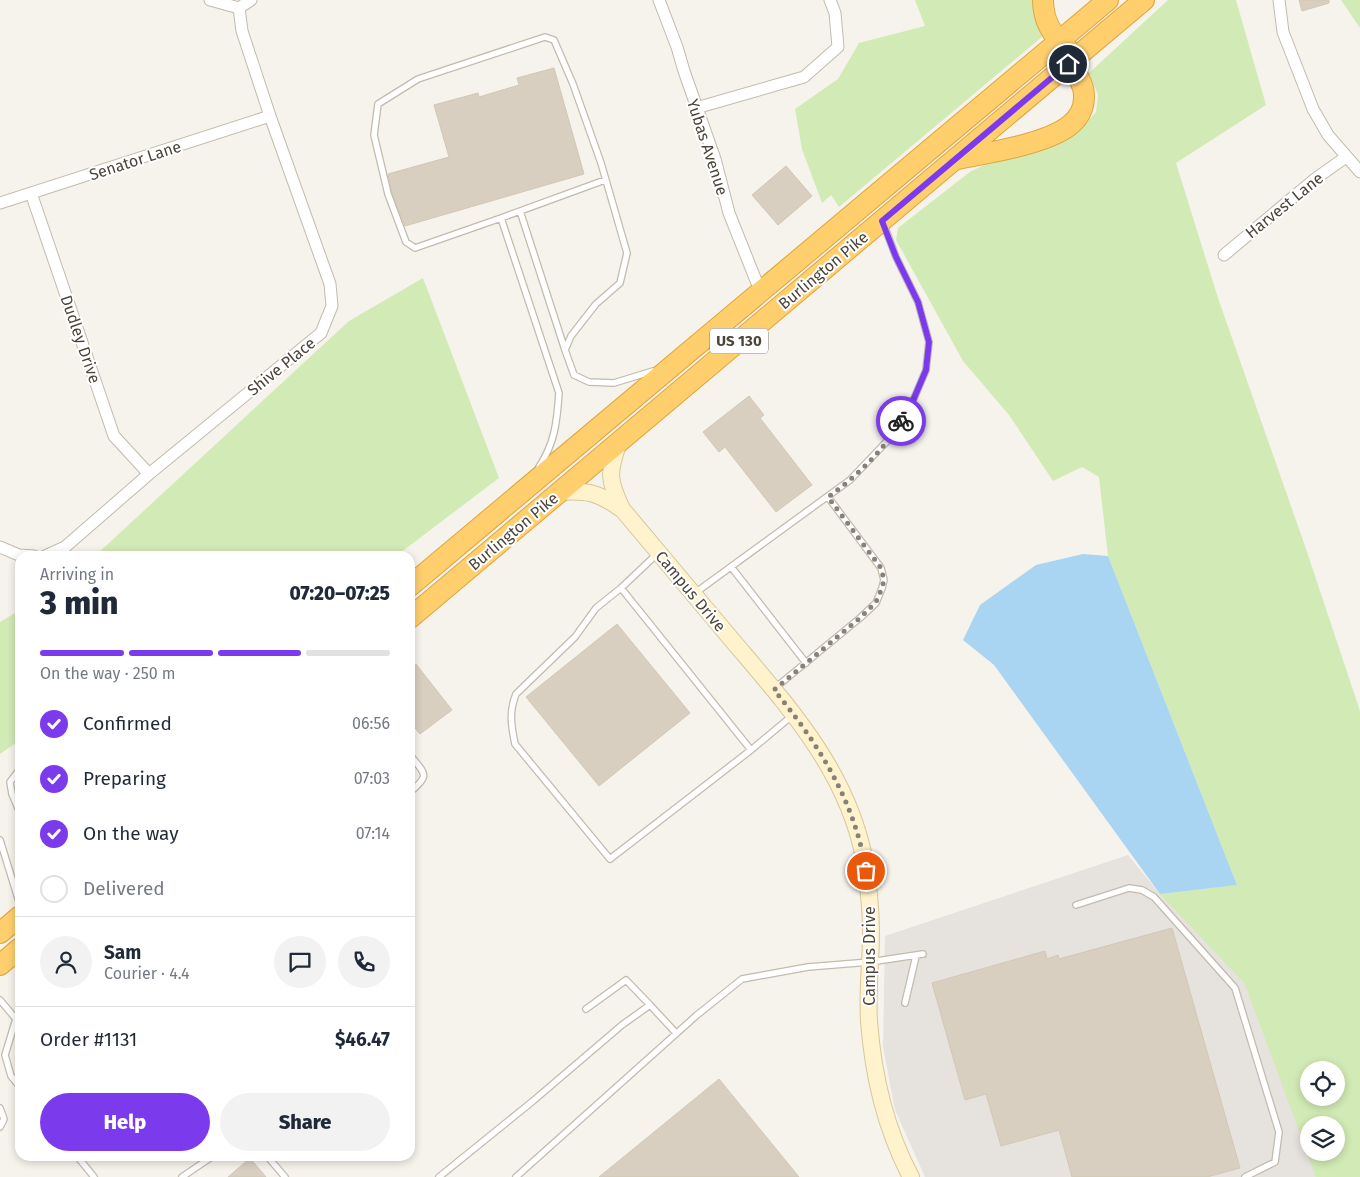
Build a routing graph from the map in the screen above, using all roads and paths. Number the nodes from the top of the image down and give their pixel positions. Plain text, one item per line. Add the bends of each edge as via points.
1 (210, 0) edge
2 (251, 0) edge
3 (659, 0) edge
4 (830, 0) edge
5 (1043, 0) edge
6 (1108, 0) edge
7 (1144, 0) edge
8 (1279, 0) edge
9 (239, 8) junction
10 (1052, 47) junction
11 (1074, 58) junction
12 (696, 108) junction
13 (270, 116) junction
14 (1346, 157) junction
15 (955, 159) junction
16 (1360, 172) edge
17 (605, 180) junction
18 (31, 193) junction
19 (0, 203) edge
20 (520, 211) junction
21 (502, 218) junction
22 (882, 221) junction
23 (1224, 255) dead end
24 (761, 293) junction
25 (565, 350) junction
26 (685, 357) junction
27 (619, 442) junction
28 (150, 474) junction
29 (523, 492) junction
30 (559, 492) junction
31 (828, 497) junction
32 (622, 509) junction
33 (0, 547) edge
34 (56, 551) edge
35 (658, 552) junction
36 (15, 553) edge
37 (732, 568) junction
38 (415, 582) edge
39 (621, 588) junction
40 (694, 594) junction
41 (415, 614) edge
42 (806, 663) junction
43 (774, 690) junction
44 (794, 714) junction
45 (751, 750) junction
46 (415, 762) edge
47 (15, 776) edge
48 (415, 788) edge
49 (15, 801) edge
50 (0, 840) edge
51 (15, 888) edge
52 (1076, 905) dead end
53 (15, 920) edge
54 (0, 933) edge
55 (15, 952) edge
56 (923, 954) dead end
57 (916, 956) junction
58 (870, 962) junction
59 (0, 965) edge
60 (0, 1000) edge
61 (905, 1003) dead end
62 (650, 1005) junction
63 (586, 1009) dead end
64 (15, 1016) edge
65 (15, 1026) edge
66 (676, 1033) junction
67 (2, 1057) edge
68 (15, 1081) edge
69 (0, 1108) edge
70 (0, 1126) edge
71 (81, 1161) edge
72 (206, 1161) edge
73 (271, 1161) edge
74 (94, 1177) edge
75 (182, 1177) edge
76 (284, 1177) edge
77 (440, 1177) edge
78 (516, 1177) edge
79 (911, 1177) edge
80 (1245, 1177) edge

1 - 9 street
2 - 9 street
3 - 12 street, Yubas Avenue via 678,47
4 - 12 street via 838,47 804,77
5 - 10 highway
6 - 10 highway, Burlington Pike / US 130
7 - 11 highway, Burlington Pike / US 130
8 - 14 street via 1283,32 1307,95 1320,123
9 - 13 street, Shive Place via 242,31
10 - 11 highway via 1070,51
10 - 24 highway, Burlington Pike / US 130
11 - 15 highway, Burlington Pike / US 130
11 - 15 highway via 1084,104 1071,125 1040,140
12 - 24 street, Yubas Avenue via 715,159 729,213
13 - 18 street, Senator Lane
13 - 28 street, Shive Place via 330,284 332,306 321,333
14 - 16 street
14 - 23 street, Harvest Lane
15 - 22 highway, Burlington Pike / US 130
17 - 20 lane
17 - 21 lane via 573,84 554,40 546,37 418,79 378,104 374,135 388,194 406,242 415,248
17 - 25 lane via 627,253 620,283 596,304 571,336
18 - 19 street, Senator Lane
18 - 28 street, Dudley Drive via 114,436
20 - 21 lane
20 - 25 lane
21 - 29 lane via 559,393 557,423 549,453
22 - 27 highway, Burlington Pike / US 130
22 - 31 lane via 918,302 929,342 927,362 912,403 893,435 850,480
24 - 26 highway, Burlington Pike / US 130
25 - 26 lane via 574,375 590,382 614,383 647,374
26 - 29 highway, Burlington Pike / US 130
27 - 30 highway, Burlington Pike / US 130
27 - 32 street, Campus Drive via 610,476
28 - 34 street, Shive Place via 65,547
29 - 38 highway, Burlington Pike / US 130
30 - 32 street, Campus Drive via 590,492 603,496
30 - 41 highway, Burlington Pike / US 130
31 - 37 lane
31 - 42 lane via 881,568 884,580 876,602
32 - 35 street, Campus Drive
33 - 36 street
35 - 39 lane
35 - 40 street, Campus Drive
37 - 40 lane
37 - 42 lane
39 - 45 lane
39 - 45 lane via 596,608 575,637 516,694 511,706 510,725 515,744 610,859
40 - 43 street, Campus Drive
42 - 43 lane
43 - 44 street, Campus Drive
44 - 45 lane
44 - 58 street, Campus Drive via 821,752 852,819 868,886
46 - 48 lane via 424,776
47 - 49 lane via 10,782
50 - 51 lane
52 - 80 lane via 1129,888 1142,890 1154,897 1235,988 1279,1132 1275,1162
53 - 54 highway
55 - 59 highway
56 - 57 lane
57 - 58 lane
57 - 61 lane
58 - 66 lane via 808,967 742,979
58 - 79 street, Campus Drive via 869,1020 875,1069 889,1126
60 - 64 lane
62 - 63 lane via 626,980
62 - 66 lane
62 - 77 lane
65 - 67 lane
66 - 78 lane
67 - 68 lane
69 - 70 lane via 4,1119
71 - 74 lane
72 - 75 lane
73 - 76 lane

